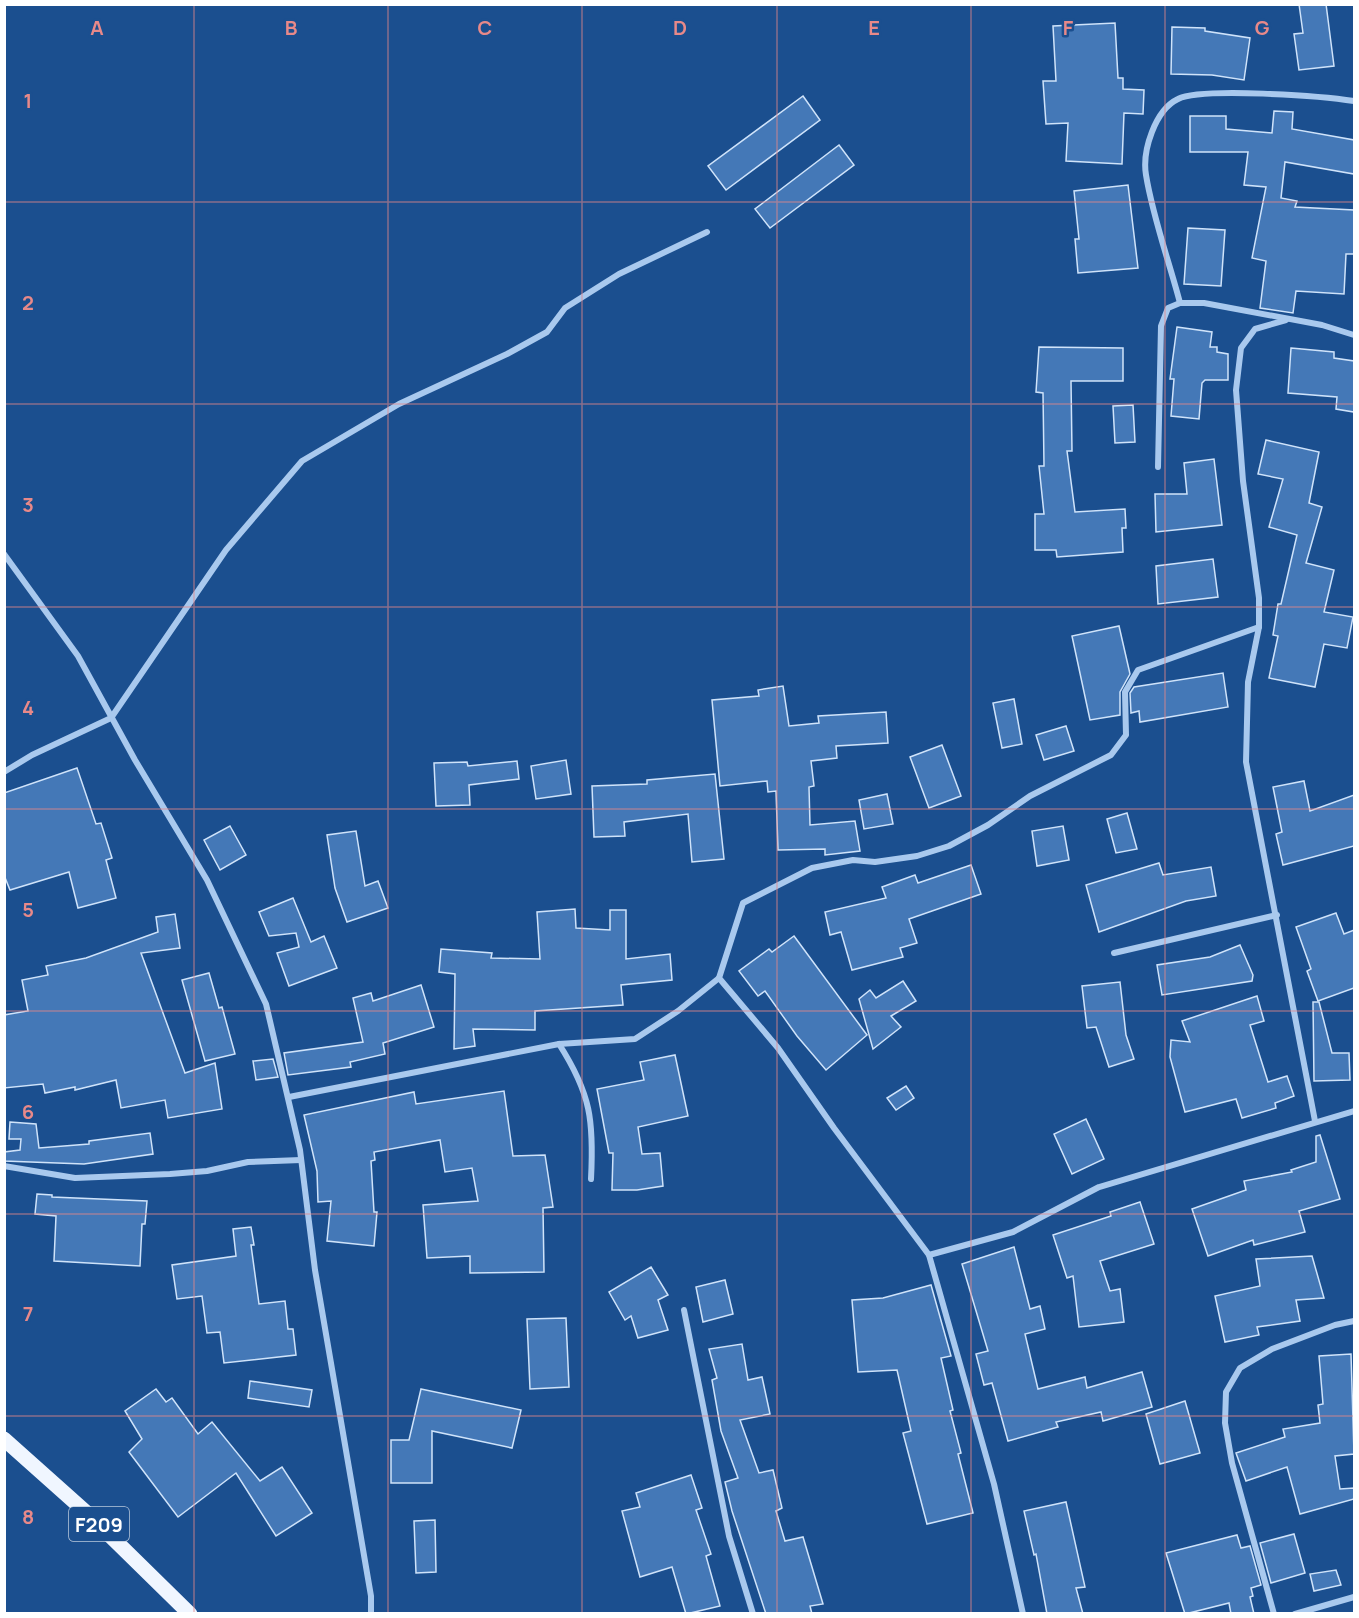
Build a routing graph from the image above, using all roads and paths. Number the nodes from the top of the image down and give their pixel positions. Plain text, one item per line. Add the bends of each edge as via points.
1 (1354, 100) edge
2 (707, 232) dead end
3 (1180, 303) junction
4 (1286, 320) junction
5 (1354, 335) edge
6 (1158, 467) dead end
7 (4, 554) edge
8 (1258, 627) junction
9 (111, 718) junction
10 (4, 772) edge
11 (1276, 915) junction
12 (1114, 953) dead end
13 (719, 978) junction
14 (559, 1044) junction
15 (289, 1097) junction
16 (1354, 1111) edge
17 (1315, 1121) junction
18 (301, 1160) junction
19 (4, 1166) edge
20 (591, 1179) dead end
21 (929, 1255) junction
22 (684, 1310) dead end
23 (1354, 1321) edge
24 (4, 1439) edge
25 (1354, 1597) edge
26 (190, 1614) edge
27 (371, 1614) edge
28 (753, 1614) edge
29 (1023, 1614) edge
30 (1274, 1614) edge
31 (1295, 1614) edge

1 - 3 street via 1209,93 1179,98 1164,110 1151,133 1146,173
2 - 9 street via 619,274 565,308 547,332 399,404 302,461 225,550
3 - 4 street via 1204,303
3 - 6 street via 1168,308 1161,326
4 - 5 street
4 - 8 street via 1255,329 1241,348 1236,390 1243,481 1257,573
7 - 9 street via 78,656
8 - 11 street via 1248,682 1246,762
8 - 13 street via 1138,670 1125,692 1126,735 1111,754 1030,796 949,846 917,856 875,862 853,860 812,868 743,903
9 - 10 street
9 - 15 street via 207,880 266,1004
11 - 12 street
11 - 17 street
13 - 14 street via 635,1039
13 - 21 street via 778,1048
14 - 15 street
14 - 20 street via 576,1070 588,1101 593,1136
15 - 18 street
16 - 17 street
17 - 21 street via 1099,1187 1013,1232
18 - 19 street via 248,1162 170,1174 75,1178
18 - 27 street
21 - 29 street via 994,1484
22 - 28 street via 729,1536
23 - 30 street via 1272,1349 1240,1368 1226,1392 1232,1463
24 - 26 main road, F209
25 - 31 street

